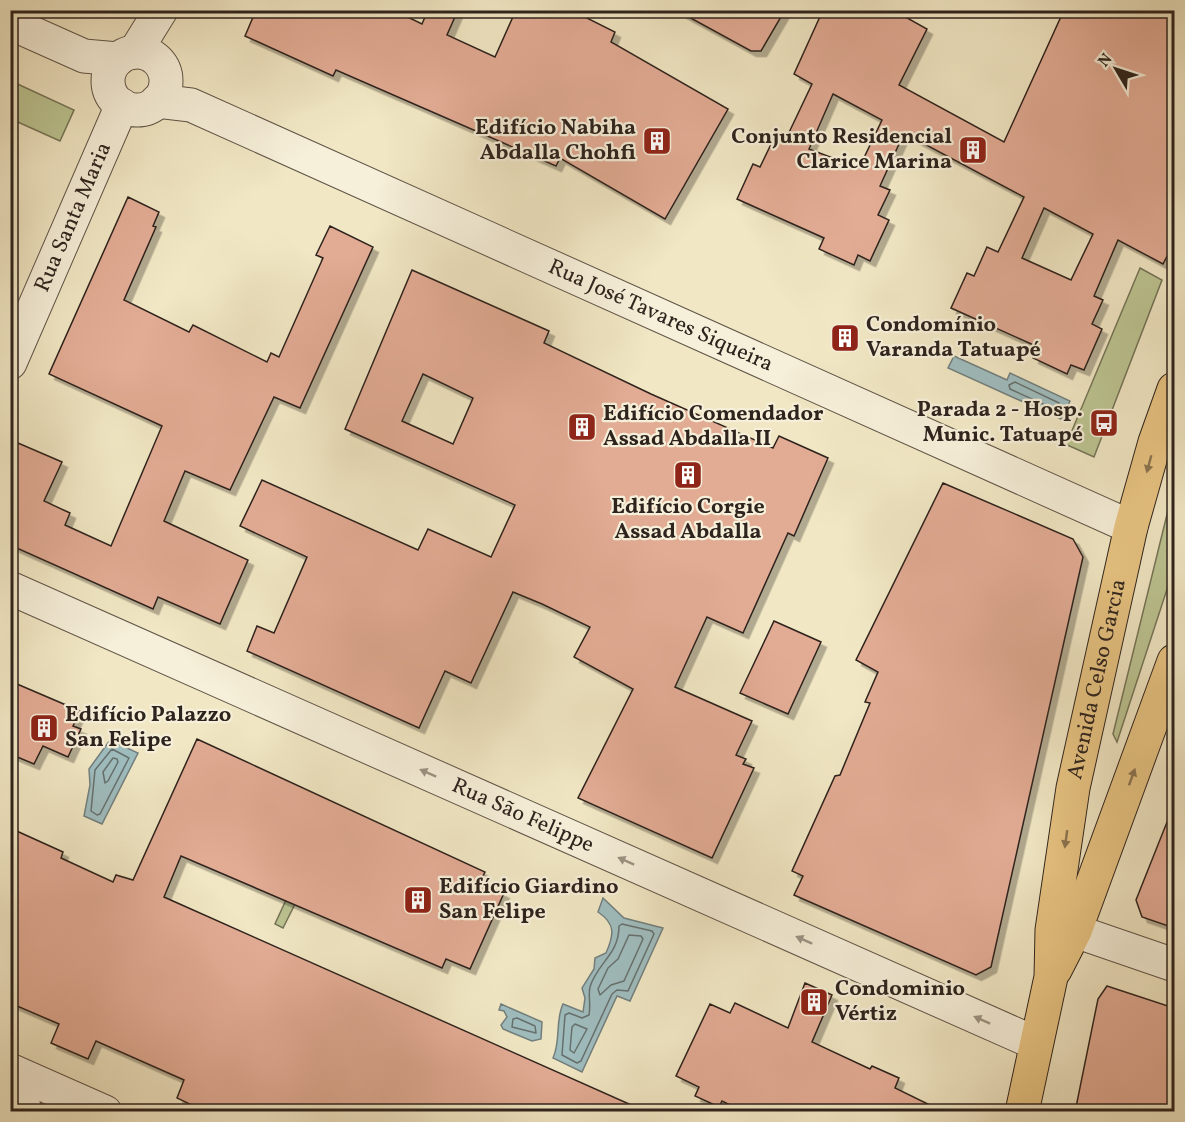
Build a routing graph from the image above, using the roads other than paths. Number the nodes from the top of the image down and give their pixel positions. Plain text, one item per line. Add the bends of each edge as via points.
1 (161, 10) edge
2 (10, 23) edge
3 (121, 74) junction
4 (162, 91) junction
5 (10, 363) edge
6 (1174, 389) edge
7 (1131, 527) junction
8 (10, 588) edge
9 (1174, 661) edge
10 (1073, 788) junction
11 (1120, 810) junction
12 (1075, 930) junction
13 (1174, 965) edge
14 (1051, 977) junction
15 (1035, 1043) junction
16 (13, 1072) edge
17 (25, 1112) edge
18 (105, 1112) edge
19 (1022, 1112) edge

1 - 3 street, Rua Santa Maria
2 - 3 street
3 - 4 street, Rua José Tavares Siqueira via 140,109
3 - 4 street via 153,56 165,71
3 - 5 street, Rua Santa Maria
4 - 7 street, Rua José Tavares Siqueira
6 -> 7 main road, Avenida Celso Garcia
7 - 10 main road, Avenida Celso Garcia
15 -> 8 street, Rua São Felippe
11 -> 9 main road, Avenida Celso Garcia
10 - 11 main road via 1093,810
10 -> 14 main road, Avenida Celso Garcia via 1052,930
11 - 12 main road, Avenida Celso Garcia
12 - 13 street
12 - 14 main road, Avenida Celso Garcia
14 - 15 main road, Avenida Celso Garcia
15 - 19 main road, Avenida Celso Garcia
16 - 17 street
16 - 18 street

